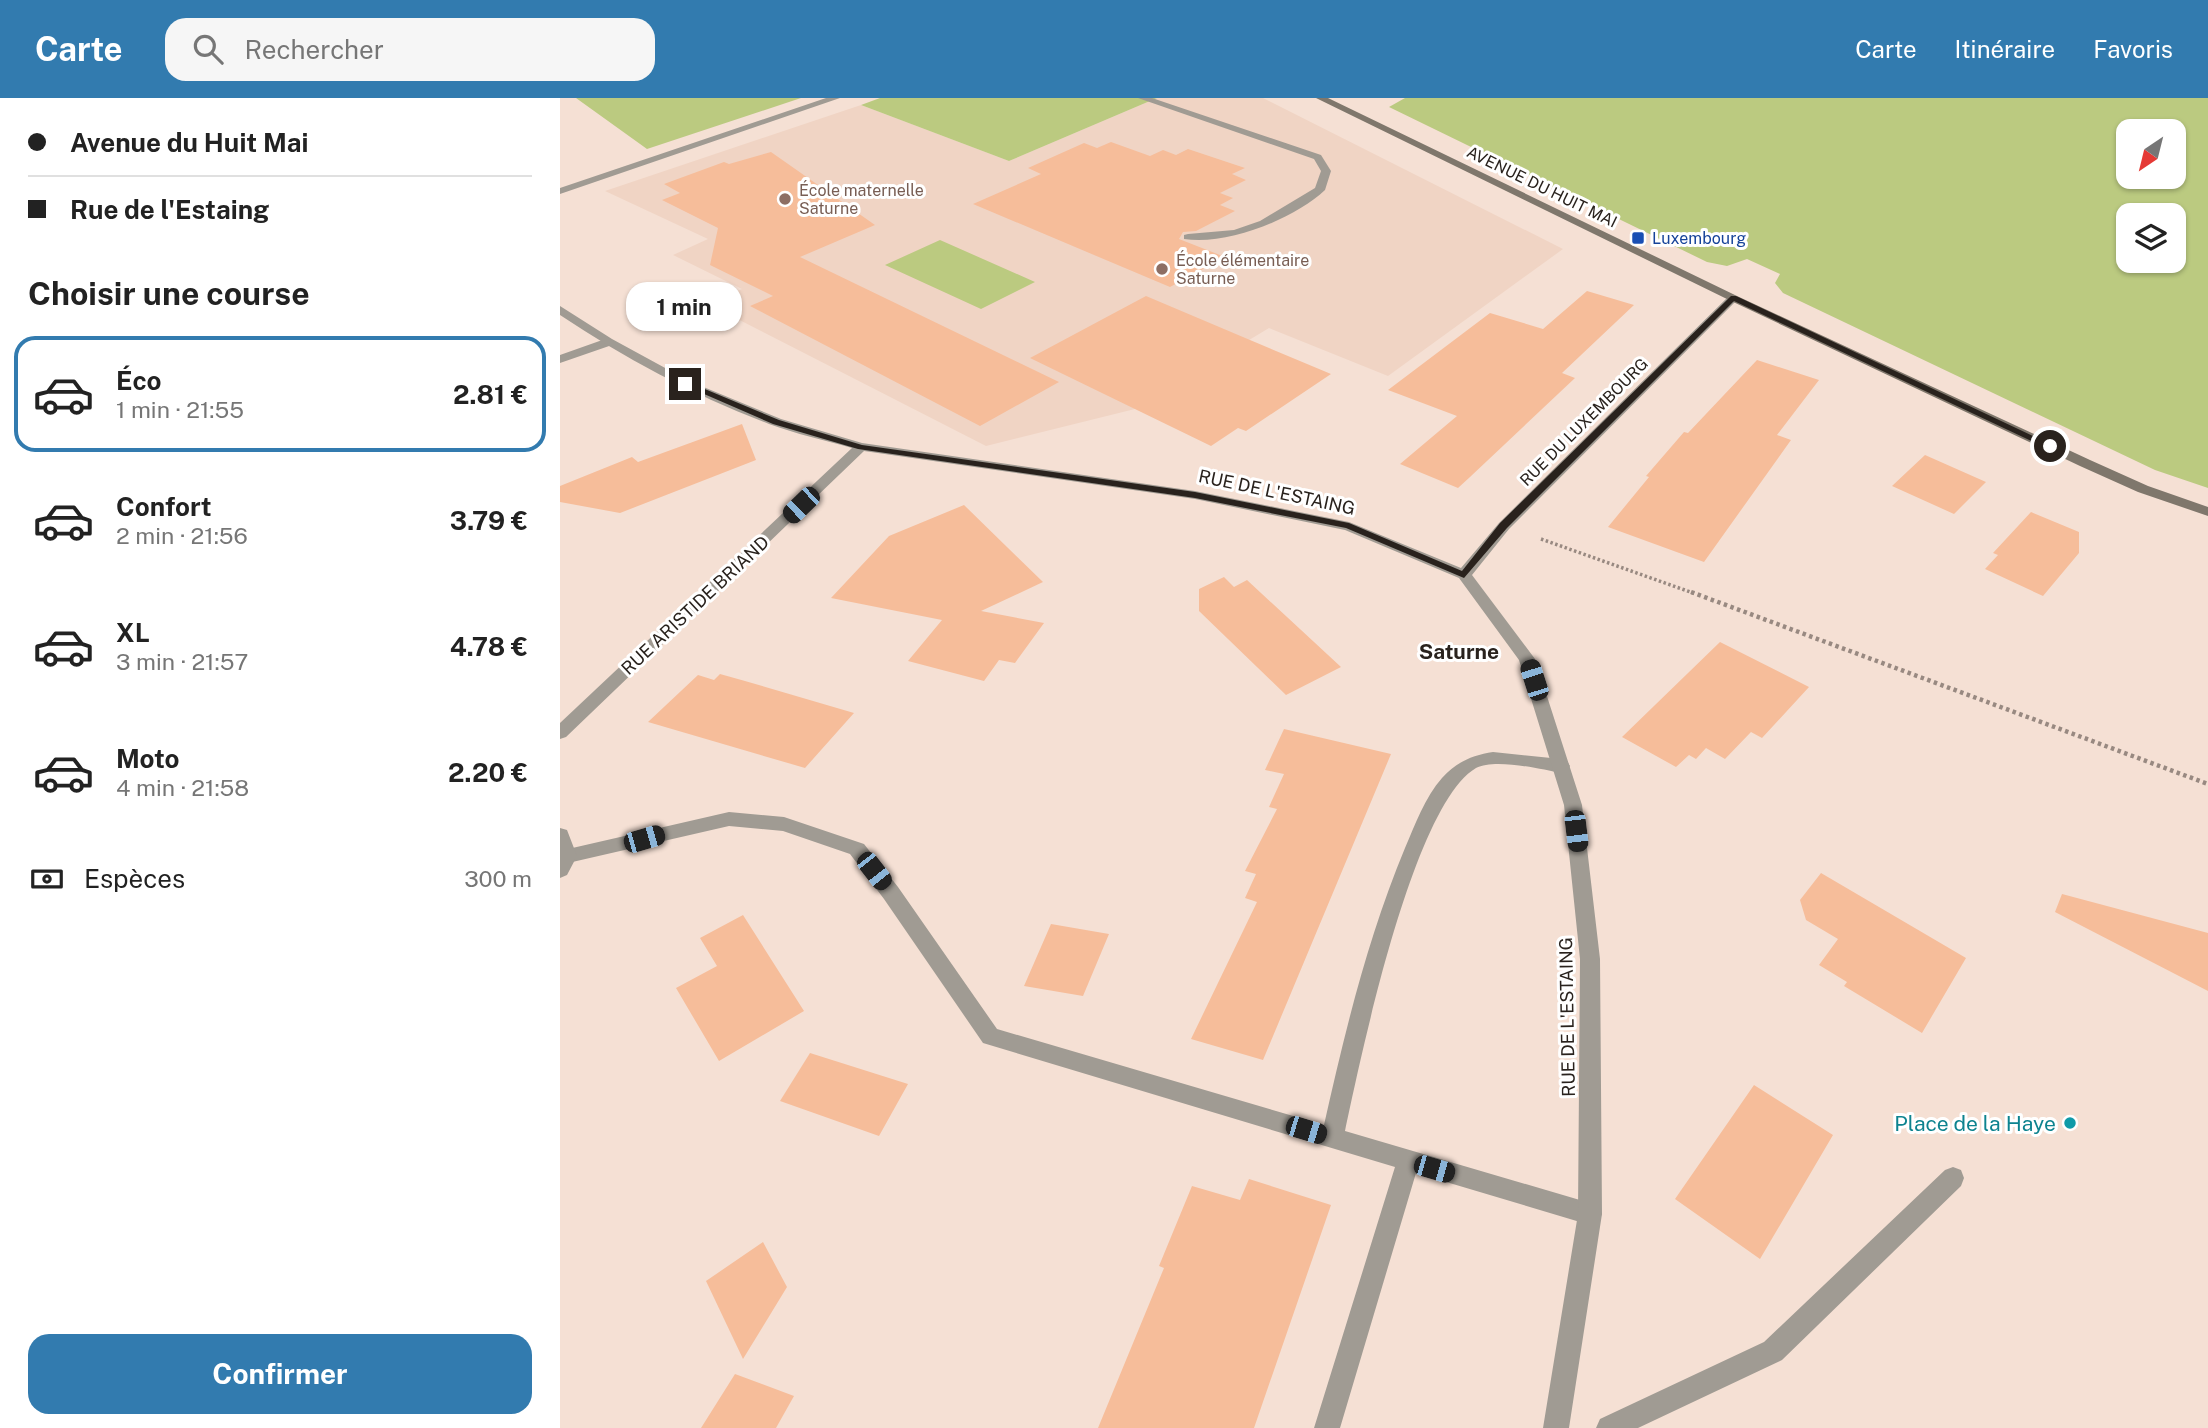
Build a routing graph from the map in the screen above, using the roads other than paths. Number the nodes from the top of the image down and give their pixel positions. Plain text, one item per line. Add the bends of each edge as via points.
1 (835, 98) edge
2 (1143, 98) edge
3 (1321, 98) edge
4 (560, 191) edge
5 (1188, 237) dead end
6 (1733, 298) junction
7 (560, 310) edge
8 (608, 342) junction
9 (560, 359) edge
10 (861, 447) junction
11 (2208, 513) edge
12 (1464, 575) junction
13 (560, 733) edge
14 (1561, 766) junction
15 (560, 835) edge
16 (564, 863) edge
17 (1332, 1138) junction
18 (1408, 1161) junction
19 (1953, 1178) dead end
20 (1590, 1214) junction
21 (1328, 1428) edge
22 (1556, 1428) edge
23 (1609, 1428) edge

1 - 4 street
2 - 5 street via 1318,156 1326,171 1320,190 1264,223 1236,233
3 - 6 main road, AVENUE DU HUIT MAI
6 - 11 main road, AVENUE DU HUIT MAI via 2085,463
6 - 12 street, RUE DU LUXEMBOURG via 1504,526
7 - 8 street, RUE DE L'ESTAING
8 - 9 street
8 - 10 street, RUE DE L'ESTAING via 685,384 765,418
10 - 12 street, RUE DE L'ESTAING via 1195,495 1349,526
10 - 13 street, RUE ARISTIDE BRIAND
12 - 14 street, RUE DE L'ESTAING via 1527,659
14 - 17 street via 1499,758 1470,763 1449,778 1396,893 1357,1027
14 - 20 street, RUE DE L'ESTAING via 1573,805 1590,959
15 - 16 street
16 - 17 street via 729,819 784,824 857,849 990,1036
17 - 18 street
18 - 20 street
18 - 21 street
19 - 23 street via 1773,1351
20 - 22 street, RUE DE L'ESTAING

